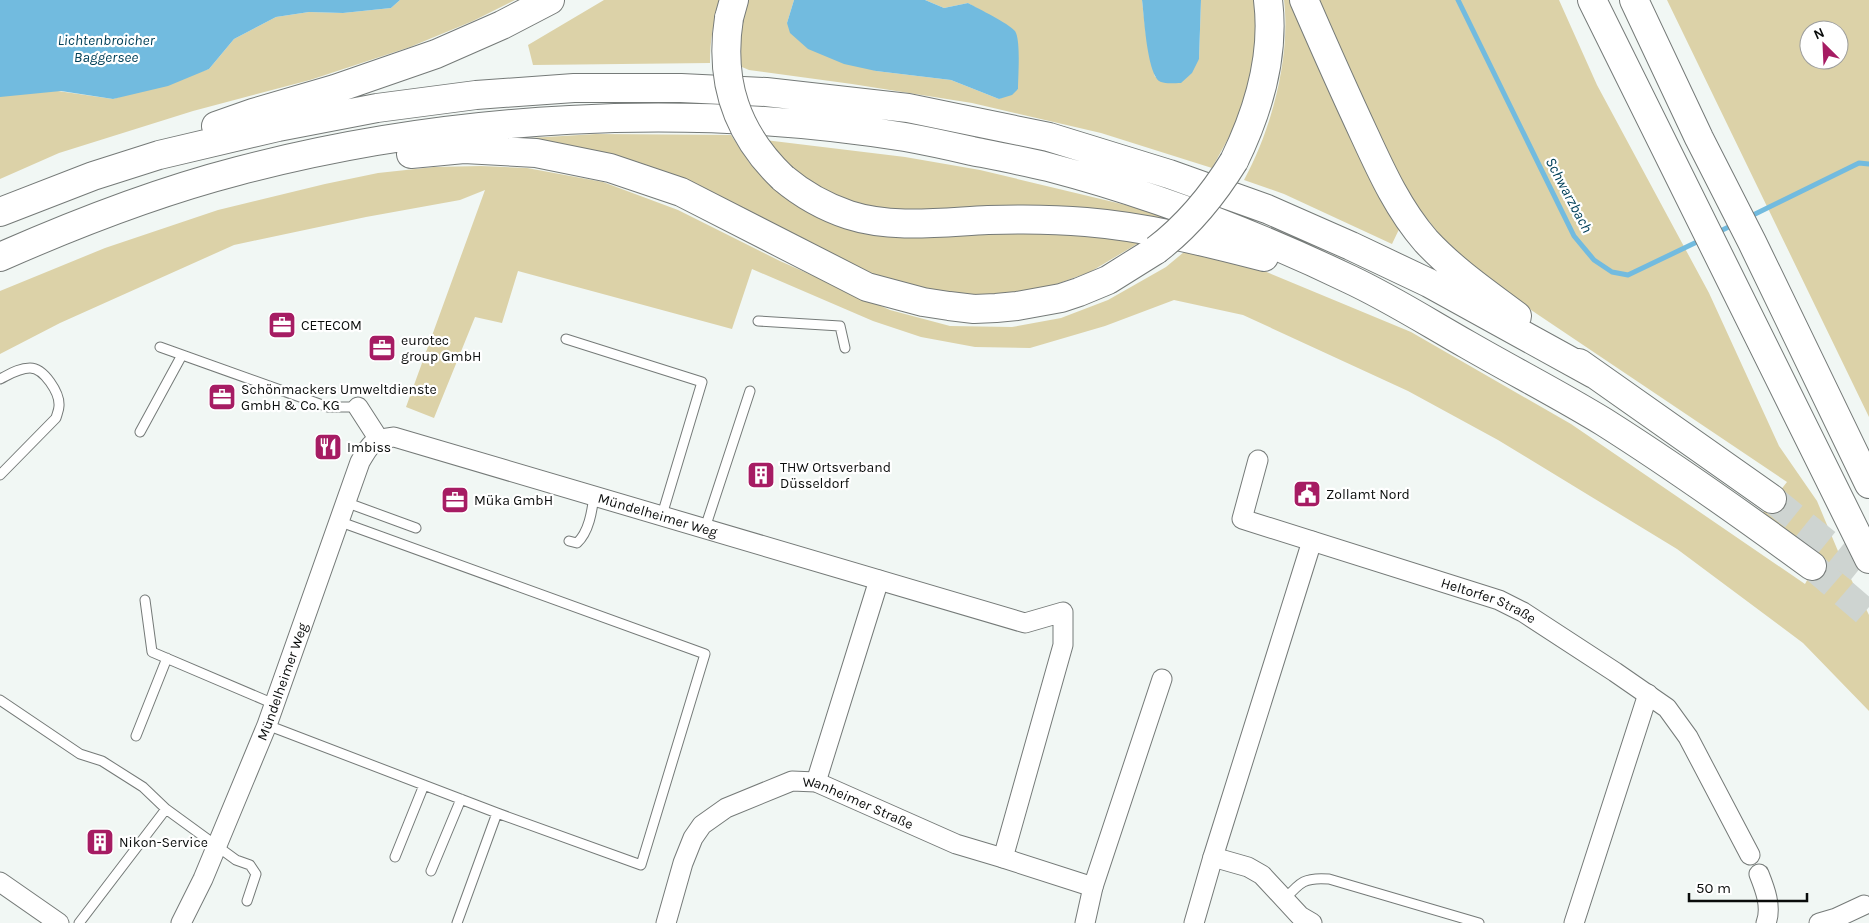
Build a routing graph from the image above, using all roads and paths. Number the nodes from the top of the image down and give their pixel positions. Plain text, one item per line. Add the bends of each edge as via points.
1 (550, 0) edge
2 (1268, 0) edge
3 (1304, 0) edge
4 (1592, 0) edge
5 (1634, 0) edge
6 (732, 9) edge
7 (160, 155) junction
8 (115, 211) junction
9 (0, 212) edge
10 (0, 257) edge
11 (1352, 280) junction
12 (758, 321) dead end
13 (566, 339) dead end
14 (160, 347) dead end
15 (845, 348) dead end
16 (182, 355) junction
17 (1594, 374) junction
18 (0, 379) edge
19 (750, 391) dead end
20 (358, 406) joint
21 (140, 432) dead end
22 (378, 438) junction
23 (1258, 460) dead end
24 (0, 475) edge
25 (1869, 484) edge
26 (594, 495) junction
27 (1772, 499) tunnel mouth
28 (344, 502) junction
29 (662, 515) junction
30 (338, 521) junction
31 (416, 528) dead end
32 (705, 528) junction
33 (569, 541) dead end
34 (1312, 542) junction
35 (1869, 559) edge
36 (1812, 566) tunnel mouth
37 (879, 580) junction
38 (145, 600) dead end
39 (167, 658) junction
40 (1162, 679) dead end
41 (1648, 694) junction
42 (0, 700) edge
43 (274, 704) junction
44 (267, 724) junction
45 (136, 736) dead end
46 (816, 782) junction
47 (424, 785) junction
48 (461, 799) junction
49 (166, 809) junction
50 (497, 813) junction
51 (217, 845) junction
52 (1750, 855) dead end
53 (395, 857) dead end
54 (1213, 857) junction
55 (1003, 858) junction
56 (432, 871) dead end
57 (1759, 874) dead end
58 (0, 882) edge
59 (1093, 886) junction
60 (1285, 899) junction
61 (247, 901) dead end
62 (1864, 905) dead end
63 (59, 923) edge
64 (79, 923) edge
65 (181, 923) edge
66 (457, 923) edge
67 (666, 923) edge
68 (1085, 923) edge
69 (1194, 923) edge
70 (1312, 923) edge
71 (1479, 923) edge
72 (1574, 923) edge
73 (1766, 923) edge
74 (1819, 923) edge

1 - 7 highway via 436,54 244,116 189,138
2 - 8 highway, bridge via 1269,47 1252,120 1234,161 1203,206 1156,250 1108,280 1061,298 1017,306 974,308 894,295 867,287 681,192 610,168 536,153 464,149 394,156 298,173 184,203
3 - 17 highway via 1378,165 1400,206 1425,239 1451,266
4 - 35 highway
5 - 25 highway
6 - 11 highway, bridge via 726,38 726,69 736,110 755,146 783,178 825,205 849,215 898,223 1028,220 1117,225 1200,241
7 - 9 highway via 93,176
7 - 17 highway via 377,108 476,95 574,88 766,92 908,108 1049,137 1169,174 1267,209 1428,283
8 - 10 highway
8 - 11 highway via 200,181 374,141 485,127 583,120 778,122 906,137 1047,167 1158,200 1274,245
11 - 36 highway via 1600,420 1715,495
12 - 15 lane via 840,326
13 - 29 lane via 702,382
14 - 16 lane
16 - 20 lane via 328,407
16 - 21 lane
17 - 27 highway
18 - 24 lane via 32,368 44,373 57,394 60,406 56,418
19 - 32 lane
20 - 22 street
22 - 26 street, Mündelheimer Weg via 394,437
22 - 28 street, Mündelheimer Weg via 360,462
23 - 34 street, Heltorfer Straße via 1242,519
26 - 29 street, Mündelheimer Weg
26 - 33 lane via 582,538 578,543
28 - 30 street, Mündelheimer Weg
28 - 31 lane
29 - 32 street, Mündelheimer Weg
30 - 43 street, Mündelheimer Weg
30 - 50 lane via 705,654 641,865
32 - 37 street, Mündelheimer Weg
34 - 41 street, Heltorfer Straße via 1499,600 1523,612
34 - 54 street
37 - 46 street
37 - 55 street, Mündelheimer Weg via 1025,623 1063,612 1063,645
38 - 39 lane via 152,652
39 - 43 lane
39 - 45 lane
40 - 59 street
41 - 52 street, Heltorfer Straße via 1667,708 1688,737
41 - 72 street
42 - 49 lane via 80,754 102,761 143,787
43 - 44 street, Mündelheimer Weg
44 - 47 lane
44 - 51 street, Mündelheimer Weg
46 - 55 street, Wanheimer Straße via 956,844
46 - 67 street, Wanheimer Straße via 792,781 726,808 702,825 693,838
47 - 48 lane
47 - 53 lane
48 - 50 lane
48 - 56 lane
49 - 51 lane
49 - 64 lane
50 - 66 lane
51 - 61 lane via 254,870 255,880
51 - 65 street, Mündelheimer Weg
54 - 60 street via 1248,867 1262,875
54 - 69 street
55 - 59 street, Wanheimer Straße
57 - 73 street via 1766,892 1769,915
58 - 63 street
59 - 68 street
60 - 70 street via 1300,916
60 - 71 lane via 1304,881 1329,879
62 - 74 street

